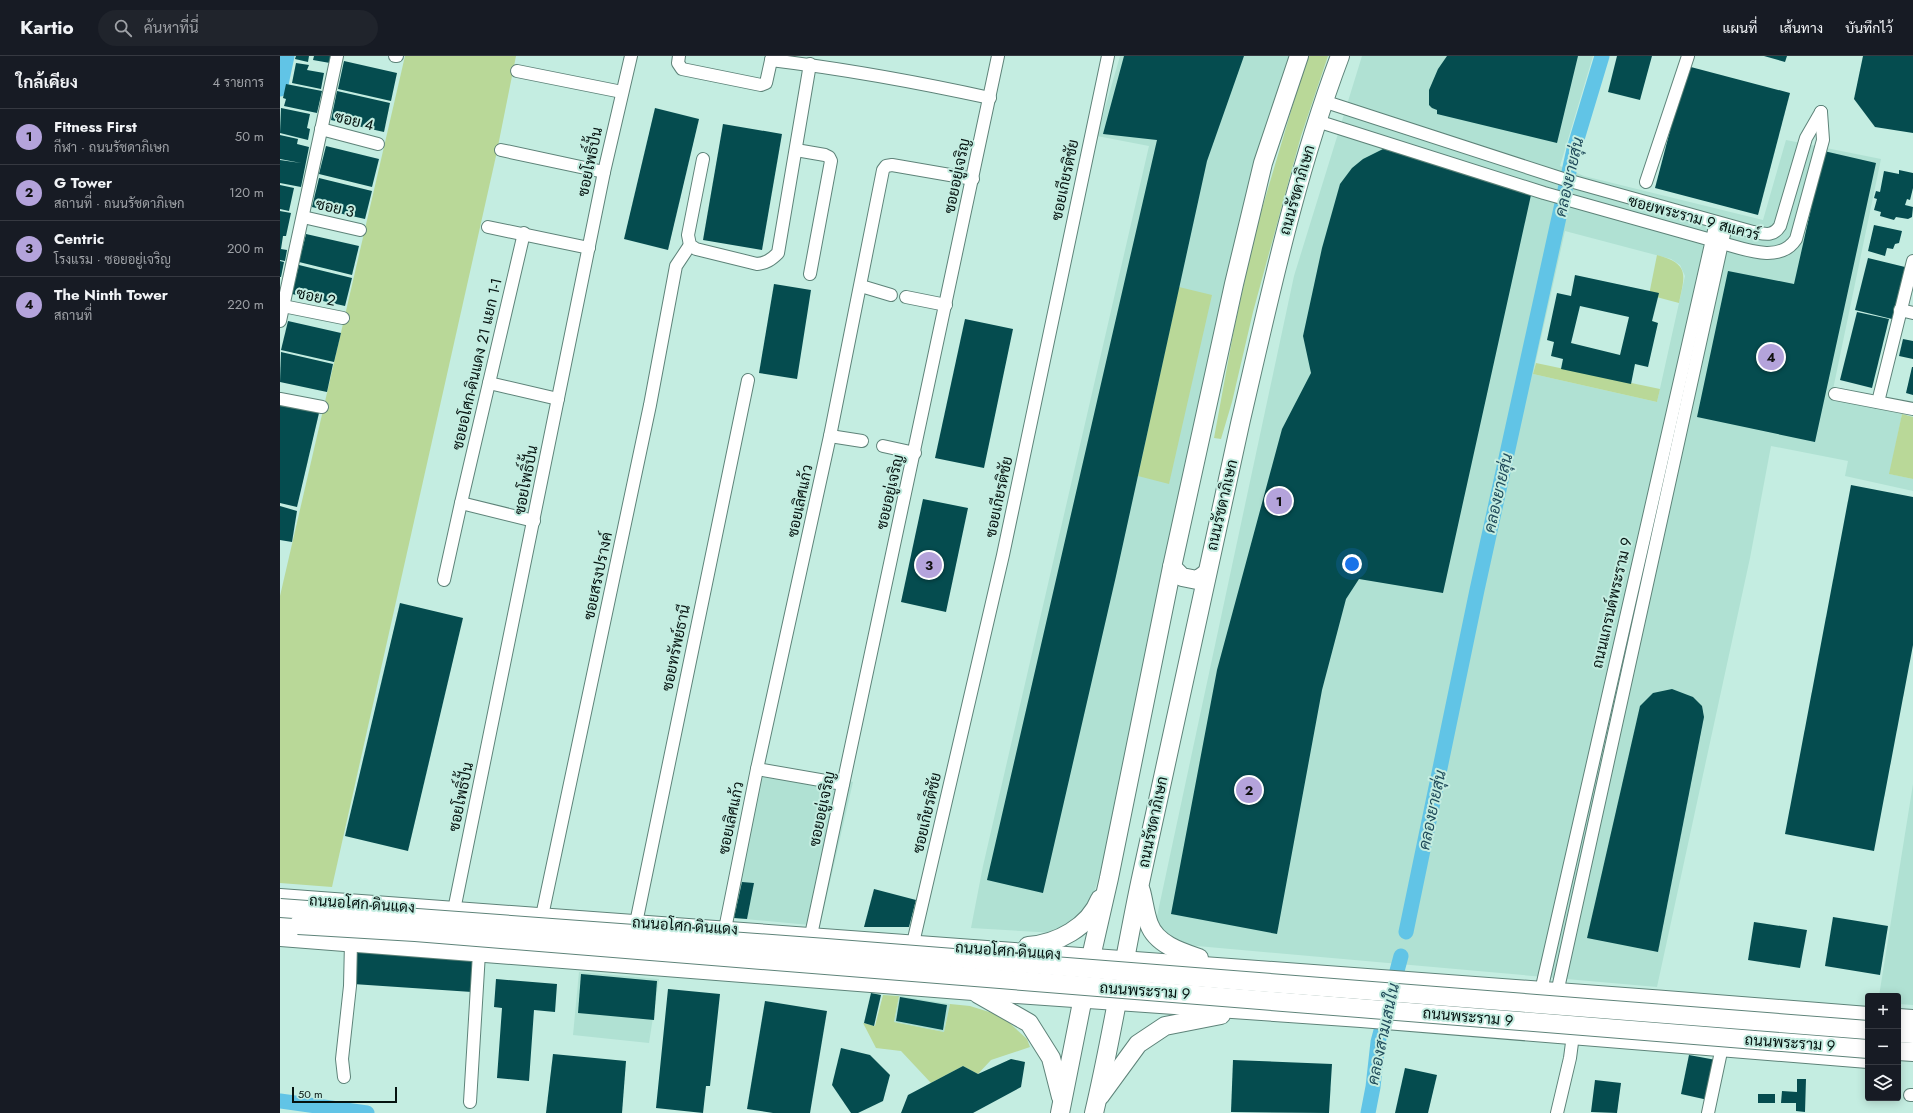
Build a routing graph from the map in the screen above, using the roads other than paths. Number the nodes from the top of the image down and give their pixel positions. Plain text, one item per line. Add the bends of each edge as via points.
1 (337, 56) edge
2 (631, 56) edge
3 (679, 56) edge
4 (998, 56) edge
5 (1108, 56) edge
6 (1299, 56) edge
7 (1340, 56) edge
8 (1688, 56) edge
9 (771, 58) edge
10 (837, 62) edge
11 (810, 64) junction
12 (516, 71) dead end
13 (622, 92) junction
14 (990, 98) junction
15 (1323, 101) junction
16 (1317, 121) junction
17 (322, 129) junction
18 (378, 144) dead end
19 (501, 150) dead end
20 (796, 150) junction
21 (703, 159) dead end
22 (604, 172) junction
23 (973, 179) junction
24 (1646, 182) dead end
25 (303, 217) junction
26 (1721, 223) junction
27 (488, 227) dead end
28 (360, 230) dead end
29 (524, 233) junction
30 (1717, 242) junction
31 (690, 245) junction
32 (589, 248) junction
33 (1913, 261) edge
34 (810, 274) dead end
35 (861, 286) junction
36 (891, 295) dead end
37 (906, 297) dead end
38 (946, 305) junction
39 (283, 306) junction
40 (1900, 310) junction
41 (1913, 313) edge
42 (342, 318) dead end
43 (280, 321) edge
44 (748, 380) dead end
45 (489, 383) junction
46 (1835, 394) dead end
47 (558, 398) junction
48 (280, 399) edge
49 (1878, 402) junction
50 (322, 407) dead end
51 (1913, 409) edge
52 (830, 436) junction
53 (862, 440) dead end
54 (883, 446) dead end
55 (915, 453) junction
56 (461, 503) junction
57 (534, 521) junction
58 (1172, 567) junction
59 (1207, 573) junction
60 (444, 580) dead end
61 (757, 769) junction
62 (843, 784) junction
63 (1109, 878) junction
64 (1139, 886) junction
65 (280, 898) edge
66 (280, 908) edge
67 (454, 910) junction
68 (542, 916) junction
69 (636, 923) junction
70 (289, 924) edge
71 (668, 926) junction
72 (724, 929) junction
73 (760, 932) junction
74 (811, 935) junction
75 (280, 937) edge
76 (351, 942) junction
77 (913, 943) junction
78 (994, 949) junction
79 (479, 953) junction
80 (1091, 957) junction
81 (1126, 960) junction
82 (1212, 964) junction
83 (663, 966) junction
84 (1070, 967) joint
85 (756, 974) junction
86 (1067, 985) joint
87 (973, 991) junction
88 (1549, 992) junction
89 (1083, 998) junction
90 (1118, 1001) junction
91 (1254, 1010) junction
92 (1865, 1016) edge
93 (1901, 1018) edge
94 (1913, 1019) edge
95 (1865, 1030) edge
96 (1901, 1033) edge
97 (1913, 1034) edge
98 (1573, 1035) junction
99 (1722, 1047) junction
100 (1865, 1049) edge
101 (1901, 1051) edge
102 (1913, 1052) edge
103 (1865, 1058) edge
104 (1901, 1061) edge
105 (1913, 1062) edge
106 (344, 1078) dead end
107 (470, 1102) dead end
108 (1096, 1106) edge
109 (1061, 1107) edge
110 (1558, 1113) edge
111 (1708, 1113) edge

1 - 17 street
2 - 13 street, ซอยโพธิ์ปั้น
3 - 9 street via 678,63 682,69 761,86 766,83
4 - 14 street, ซอยอยู่เจริญ
5 - 77 street, ซอยเกียรติชัย via 1003,555
6 - 58 main road, ถนนรัชดาภิเษก via 1263,163 1247,227
7 - 15 main road, ถนนรัชดาภิเษก
8 - 24 street
9 - 11 street
10 - 11 street
10 - 14 street
11 - 20 street
12 - 13 street
13 - 22 street, ซอยโพธิ์ปั้น
14 - 23 street, ซอยอยู่เจริญ
15 - 16 main road, ถนนรัชดาภิเษก
15 - 26 street, ซอยพระราม 9 สแควร์ via 1568,180
16 - 30 street, ซอยพระราม 9 สแควร์ via 1563,199
16 - 59 main road, ถนนรัชดาภิเษก via 1277,264
17 - 18 street, ซอย 4
17 - 25 street
19 - 22 street
20 - 31 street via 778,253 772,259 764,264 757,264 696,249
20 - 34 street via 825,155 831,161
21 - 31 street via 688,235
22 - 32 street, ซอยโพธิ์ปั้น
23 - 35 street, ซอยเลิศแก้ว via 886,166 883,170
23 - 38 street, ซอยอยู่เจริญ
25 - 28 street, ซอย 3
25 - 39 street
26 - 30 street, ถนนแกรนด์พระราม 9
26 - 30 street, ซอยพระราม 9 สแควร์ via 1769,235 1776,232 1785,214 1806,138 1821,112 1823,140 1792,246 1771,253
27 - 29 street
29 - 32 street
29 - 45 street, ซอยอโศก-ดินแดง 21 แยก 1-1
30 - 88 street, ถนนแกรนด์พระราม 9
31 - 68 street, ซอยสรงปรางค์ via 676,266 650,405
32 - 47 street, ซอยโพธิ์ปั้น
33 - 40 street
35 - 36 street
35 - 52 street, ซอยเลิศแก้ว
37 - 38 street
38 - 55 street, ซอยอยู่เจริญ
39 - 42 street, ซอย 2
39 - 43 street
40 - 41 street
40 - 49 street
44 - 69 street, ซอยทรัพย์ธานี
45 - 47 street
45 - 56 street, ซอยอโศก-ดินแดง 21 แยก 1-1
46 - 49 street
47 - 57 street, ซอยโพธิ์ปั้น
48 - 50 street
49 - 51 street
52 - 53 street
52 - 61 street, ซอยเลิศแก้ว
54 - 55 street
55 - 62 street, ซอยอยู่เจริญ
56 - 57 street
56 - 60 street, ซอยอโศก-ดินแดง 21 แยก 1-1
57 - 67 street, ซอยโพธิ์ปั้น
58 - 59 main road via 1182,577 1197,580
58 - 63 main road, ถนนรัชดาภิเษก
59 - 64 main road, ถนนรัชดาภิเษก
61 - 62 street
61 - 72 street, ซอยเลิศแก้ว
62 - 74 street, ซอยอยู่เจริญ
63 - 78 main road via 1099,902 1086,920 1060,938 1040,945
63 - 80 main road, ถนนรัชดาภิเษก
64 - 81 main road, ถนนรัชดาภิเษก
64 - 82 main road via 1149,925 1160,939 1181,952
65 - 67 main road, ถนนอโศก-ดินแดง
66 - 84 main road, ถนนอโศก-ดินแดง, bridge
67 - 68 main road, ถนนอโศก-ดินแดง
68 - 69 main road, ถนนอโศก-ดินแดง
69 - 71 main road, ถนนอโศก-ดินแดง
70 - 86 main road, ถนนอโศก-ดินแดง, bridge via 430,933
71 - 72 main road, ถนนอโศก-ดินแดง
71 - 83 main road
72 - 73 main road, ถนนอโศก-ดินแดง
73 - 74 main road, ถนนอโศก-ดินแดง
73 - 85 main road
74 - 77 main road, ถนนอโศก-ดินแดง
75 - 76 main road
76 - 79 main road
76 - 106 street via 350,986 342,1059
77 - 78 main road, ถนนอโศก-ดินแดง
78 - 80 main road, ถนนอโศก-ดินแดง
79 - 83 main road
79 - 107 street
80 - 81 main road, ถนนอโศก-ดินแดง
80 - 89 main road
81 - 82 main road, ถนนพระราม 9
81 - 90 main road
82 - 88 main road, ถนนพระราม 9
83 - 85 main road
84 - 95 main road, ถนนพระราม 9, bridge
85 - 87 main road
86 - 100 main road, ถนนพระราม 9, bridge
87 - 89 main road
87 - 109 main road via 1029,1023 1051,1058
88 - 92 main road, ถนนพระราม 9
89 - 90 main road
89 - 109 main road
90 - 91 main road, ถนนพระราม 9
90 - 108 main road
91 - 98 main road, ถนนพระราม 9
91 - 108 main road via 1165,1026 1138,1044
93 - 94 main road
96 - 97 main road
98 - 99 main road, ถนนพระราม 9
98 - 110 street
99 - 103 main road, ถนนพระราม 9
99 - 111 street
101 - 102 main road
104 - 105 main road

